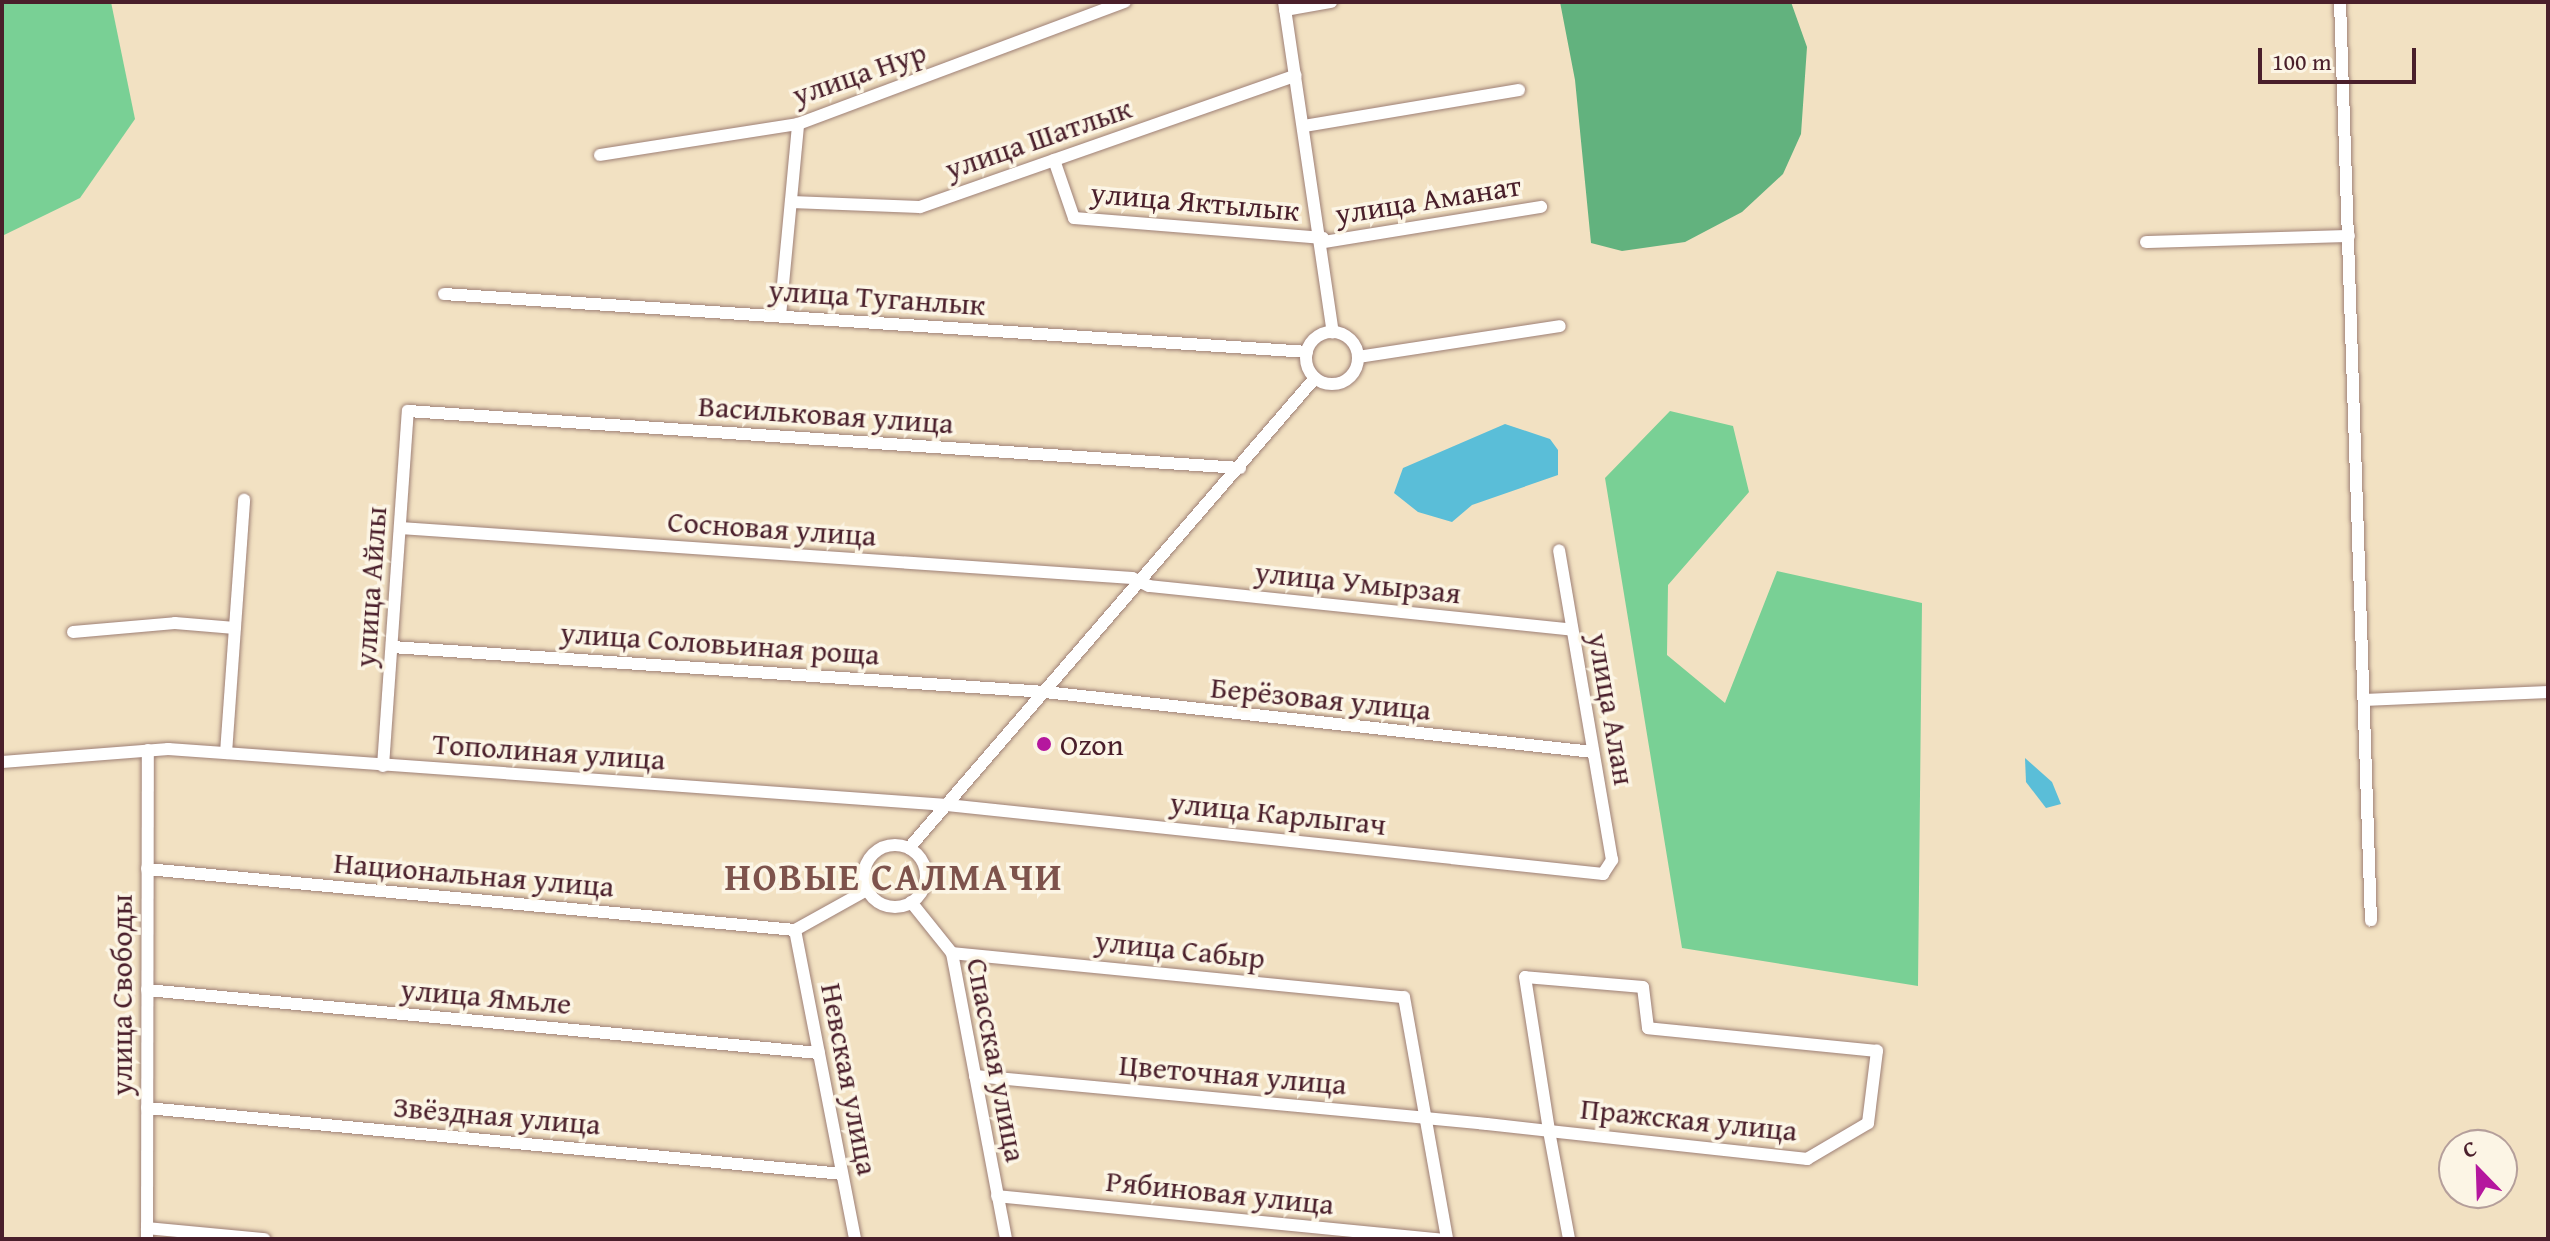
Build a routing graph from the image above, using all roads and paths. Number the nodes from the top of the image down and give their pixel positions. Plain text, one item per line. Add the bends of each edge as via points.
1 (1125, 2) edge
2 (1331, 2) edge
3 (2340, 2) edge
4 (1284, 6) edge
5 (1296, 75) junction
6 (1519, 90) dead end
7 (798, 124) junction
8 (1304, 126) junction
9 (600, 155) dead end
10 (1054, 160) junction
11 (791, 202) junction
12 (1541, 207) dead end
13 (2349, 236) junction
14 (1324, 240) junction
15 (2146, 242) dead end
16 (444, 294) dead end
17 (780, 316) junction
18 (1560, 326) dead end
19 (1333, 332) junction
20 (1307, 352) junction
21 (1358, 357) junction
22 (1315, 378) junction
23 (408, 411) joint
24 (1240, 468) junction
25 (244, 500) dead end
26 (400, 528) junction
27 (1559, 551) dead end
28 (1141, 582) junction
29 (235, 628) junction
30 (1572, 630) junction
31 (73, 632) dead end
32 (392, 647) junction
33 (1045, 692) junction
34 (2548, 692) edge
35 (2364, 700) junction
36 (148, 750) junction
37 (1593, 752) junction
38 (226, 753) junction
39 (2, 762) edge
40 (383, 766) junction
41 (947, 805) junction
42 (909, 848) junction
43 (147, 869) junction
44 (1603, 874) joint
45 (867, 890) junction
46 (911, 902) junction
47 (2371, 920) dead end
48 (795, 930) junction
49 (952, 953) junction
50 (147, 990) junction
51 (819, 1053) junction
52 (975, 1076) junction
53 (147, 1108) junction
54 (1425, 1118) junction
55 (1487, 1124) joint
56 (1549, 1131) junction
57 (842, 1174) junction
58 (997, 1196) junction
59 (147, 1233) edge
60 (264, 1239) edge
61 (855, 1239) edge
62 (1006, 1239) edge
63 (1439, 1239) edge
64 (1447, 1239) edge
65 (1569, 1239) edge

1 - 7 street, улица Нур
2 - 4 street
3 - 13 street
4 - 5 street
5 - 8 street
5 - 10 street, улица Шатлык
6 - 8 street
7 - 9 street, улица Нур
7 - 11 street
8 - 14 street
10 - 11 street, улица Шатлык via 920,207
10 - 14 street, улица Яктылык via 1074,218
11 - 17 street
12 - 14 street, улица Аманат
13 - 15 street
13 - 35 street
14 - 19 street
16 - 17 street, улица Туганлык
17 - 20 street, улица Туганлык
18 - 21 street
19 - 20 street via 1313,339
19 - 21 street via 1351,339
20 - 22 street
21 - 22 street via 1344,381
22 - 24 street
23 - 24 street, Васильковая улица
23 - 26 street, улица Айлы
24 - 28 street
25 - 29 street
26 - 28 street, Сосновая улица
26 - 32 street, улица Айлы
27 - 30 street, улица Алан
28 - 30 street, улица Умырзая
28 - 33 street
29 - 31 street via 175,623
29 - 38 street
30 - 37 street, улица Алан
32 - 33 street, улица Соловьиная роща
32 - 40 street, улица Айлы
33 - 37 street, Берёзовая улица
33 - 41 street
34 - 35 street
35 - 47 street
36 - 38 street, Тополиная улица
36 - 39 street, Тополиная улица
36 - 43 street, улица Свободы
37 - 44 street, улица Алан via 1612,860
38 - 40 street, Тополиная улица
40 - 41 street, Тополиная улица
41 - 42 street
41 - 44 street, улица Карлыгач
42 - 45 street via 873,854
42 - 46 street via 925,868
43 - 48 street, Национальная улица
43 - 50 street, улица Свободы
45 - 46 street via 887,906
45 - 48 street
46 - 49 street, Спасская улица
48 - 51 street, Невская улица
49 - 52 street, Спасская улица
49 - 54 street, улица Сабыр via 1404,997
50 - 51 street, улица Ямьле
50 - 53 street, улица Свободы
51 - 57 street, Невская улица
52 - 54 street, Цветочная улица
52 - 58 street, Спасская улица
53 - 57 street, Звёздная улица
53 - 59 street, улица Свободы
54 - 55 street, Цветочная улица
54 - 64 street
55 - 56 street, Пражская улица
56 - 56 street, Пражская улица via 1807,1159 1868,1123 1877,1051 1648,1028 1643,987 1525,977
56 - 65 street, Пражская улица
57 - 61 street, Невская улица
58 - 62 street, Спасская улица
58 - 63 street, Рябиновая улица
59 - 60 street

